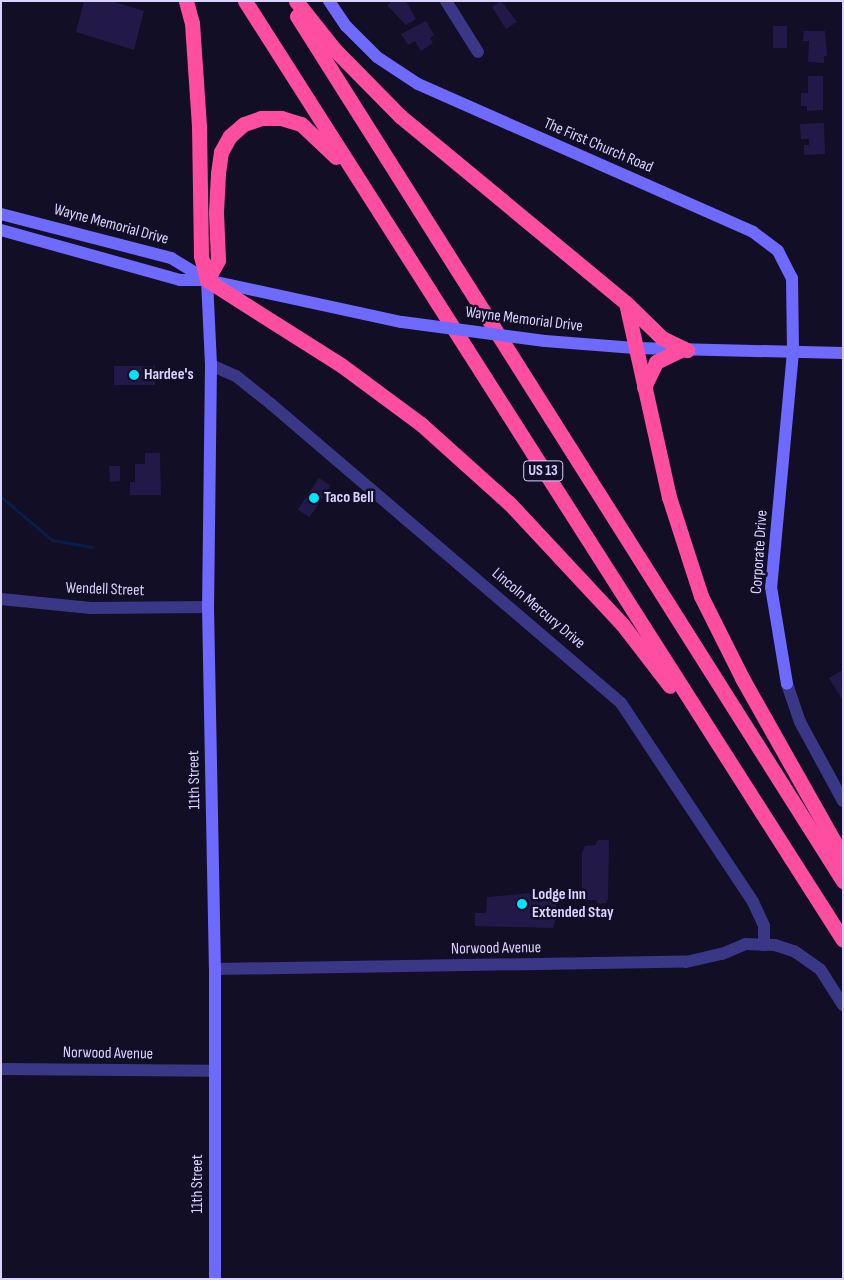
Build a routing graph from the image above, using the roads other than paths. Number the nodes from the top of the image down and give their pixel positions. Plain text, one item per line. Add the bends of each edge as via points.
1 (186, 1) edge
2 (246, 1) edge
3 (288, 1) edge
4 (296, 1) edge
5 (329, 1) edge
6 (446, 1) edge
7 (478, 52) dead end
8 (1, 214) edge
9 (380, 215) junction
10 (1, 230) edge
11 (207, 280) junction
12 (626, 303) junction
13 (635, 348) junction
14 (684, 350) junction
15 (793, 352) junction
16 (843, 353) edge
17 (211, 365) junction
18 (644, 387) junction
19 (1, 599) edge
20 (208, 607) junction
21 (735, 772) junction
22 (843, 801) edge
23 (843, 857) edge
24 (843, 881) edge
25 (843, 940) edge
26 (770, 945) junction
27 (215, 969) junction
28 (843, 1005) edge
29 (1, 1069) edge
30 (213, 1071) junction
31 (215, 1279) edge

1 - 11 highway via 192,33 199,127 202,256
2 - 9 highway, US 13
3 - 24 highway, US 13
4 - 12 highway via 335,50 400,116
5 - 15 street, The First Church Road via 346,26 377,57 418,84 753,232 778,251 792,278
6 - 7 street
8 - 11 street, Wayne Memorial Drive via 172,258
9 - 11 highway via 335,156 300,124 281,118 261,118 244,124 230,136 221,152 216,212 218,260
9 - 21 highway, US 13
10 - 11 street, Wayne Memorial Drive via 180,280
11 - 13 street, Wayne Memorial Drive, bridge via 402,322 545,341
11 - 17 street, 11th Street
11 - 21 highway via 341,365 422,425 510,504 622,624
12 - 13 highway
12 - 14 highway via 662,338
13 - 14 street, Wayne Memorial Drive
13 - 18 highway
14 - 15 street, Wayne Memorial Drive
14 - 18 highway via 656,362
15 - 16 street, Wayne Memorial Drive
15 - 22 street, Corporate Drive via 771,587 787,684 800,722
17 - 20 street, 11th Street
17 - 26 street, Lincoln Mercury Drive via 236,376 271,404 621,703 753,902
18 - 23 highway via 669,497 701,596 742,678
19 - 20 street, Wendell Street via 91,608
20 - 27 street, 11th Street
21 - 25 highway, US 13
26 - 27 street, Norwood Avenue via 746,944 722,954 686,962
26 - 28 street via 794,951 820,969
27 - 30 street, 11th Street
29 - 30 street, Norwood Avenue
30 - 31 street, 11th Street

